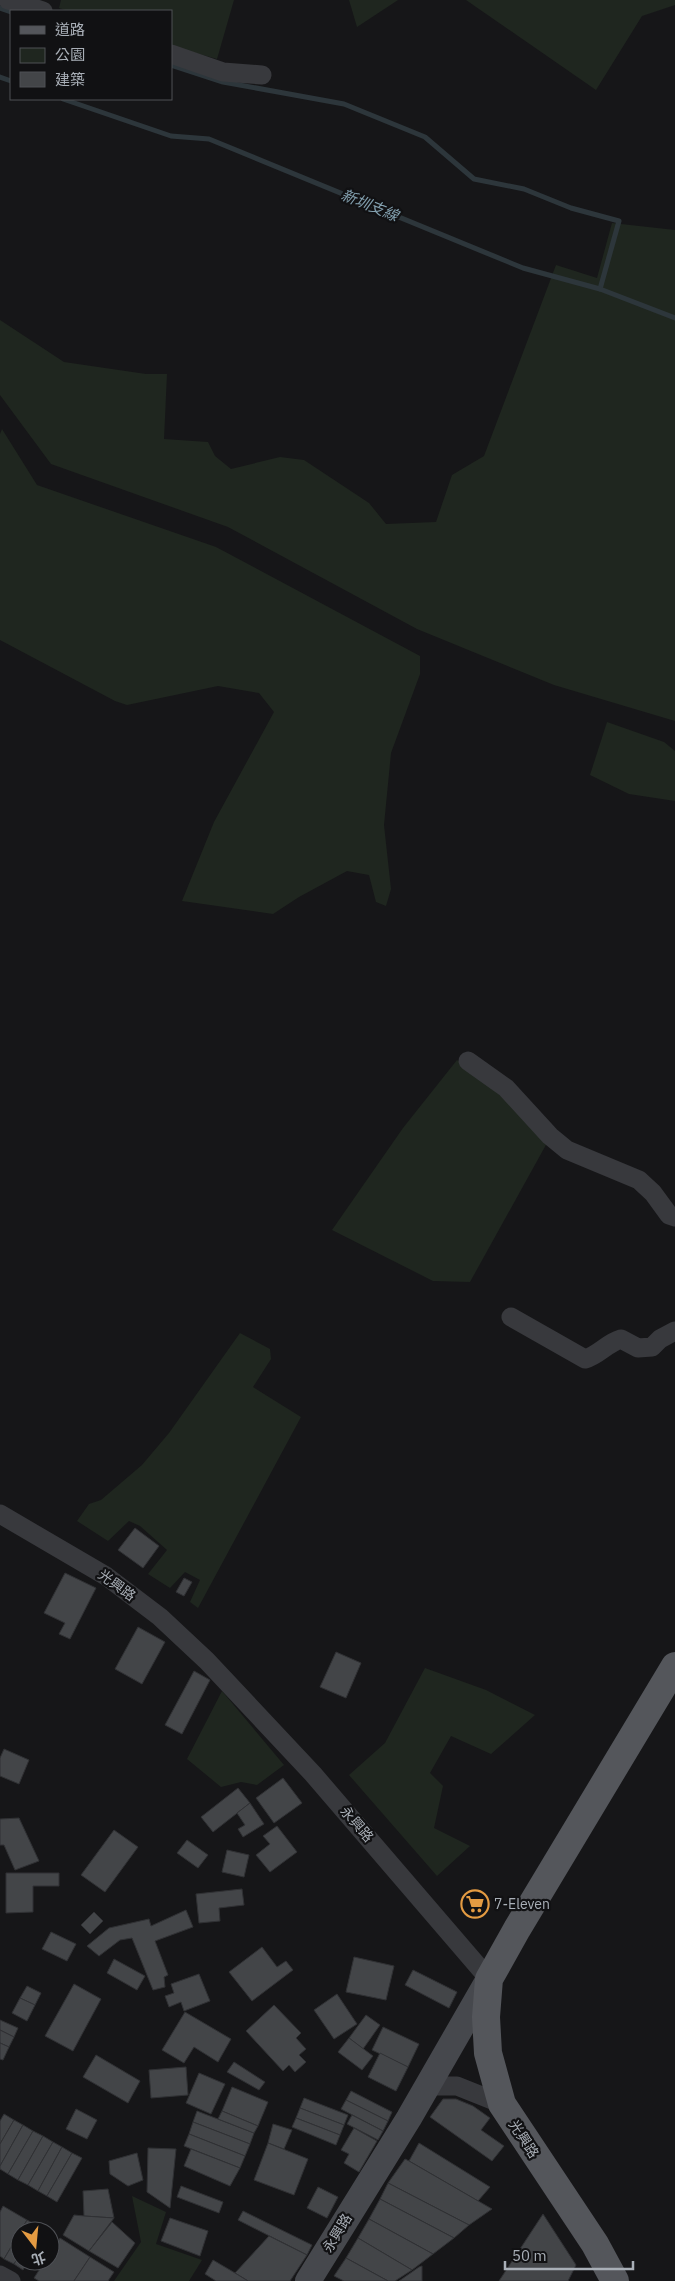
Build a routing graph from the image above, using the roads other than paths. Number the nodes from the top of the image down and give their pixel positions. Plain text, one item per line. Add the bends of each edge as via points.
1 (8, 0) edge
2 (40, 10) edge
3 (172, 54) edge
4 (262, 76) dead end
5 (468, 1061) dead end
6 (675, 1217) edge
7 (511, 1317) dead end
8 (675, 1331) edge
9 (0, 1514) edge
10 (675, 1666) edge
11 (220, 1674) joint
12 (489, 1979) junction
13 (427, 2086) junction
14 (502, 2104) junction
15 (308, 2281) edge
16 (615, 2281) edge

1 - 2 street
3 - 4 street via 223,72
5 - 6 street via 506,1088 567,1150 639,1180 669,1215
7 - 8 street via 585,1359 595,1356 610,1342 622,1339 638,1348 652,1348
9 - 11 street, 光興路 via 106,1576 160,1617
10 - 12 main road, 永興路
11 - 12 street, 永興路 via 313,1774
12 - 13 street, 永興路
12 - 14 main road, 光興路 via 486,2039
13 - 14 street via 457,2086
13 - 15 street, 永興路
14 - 16 main road, 光興路 via 595,2244

